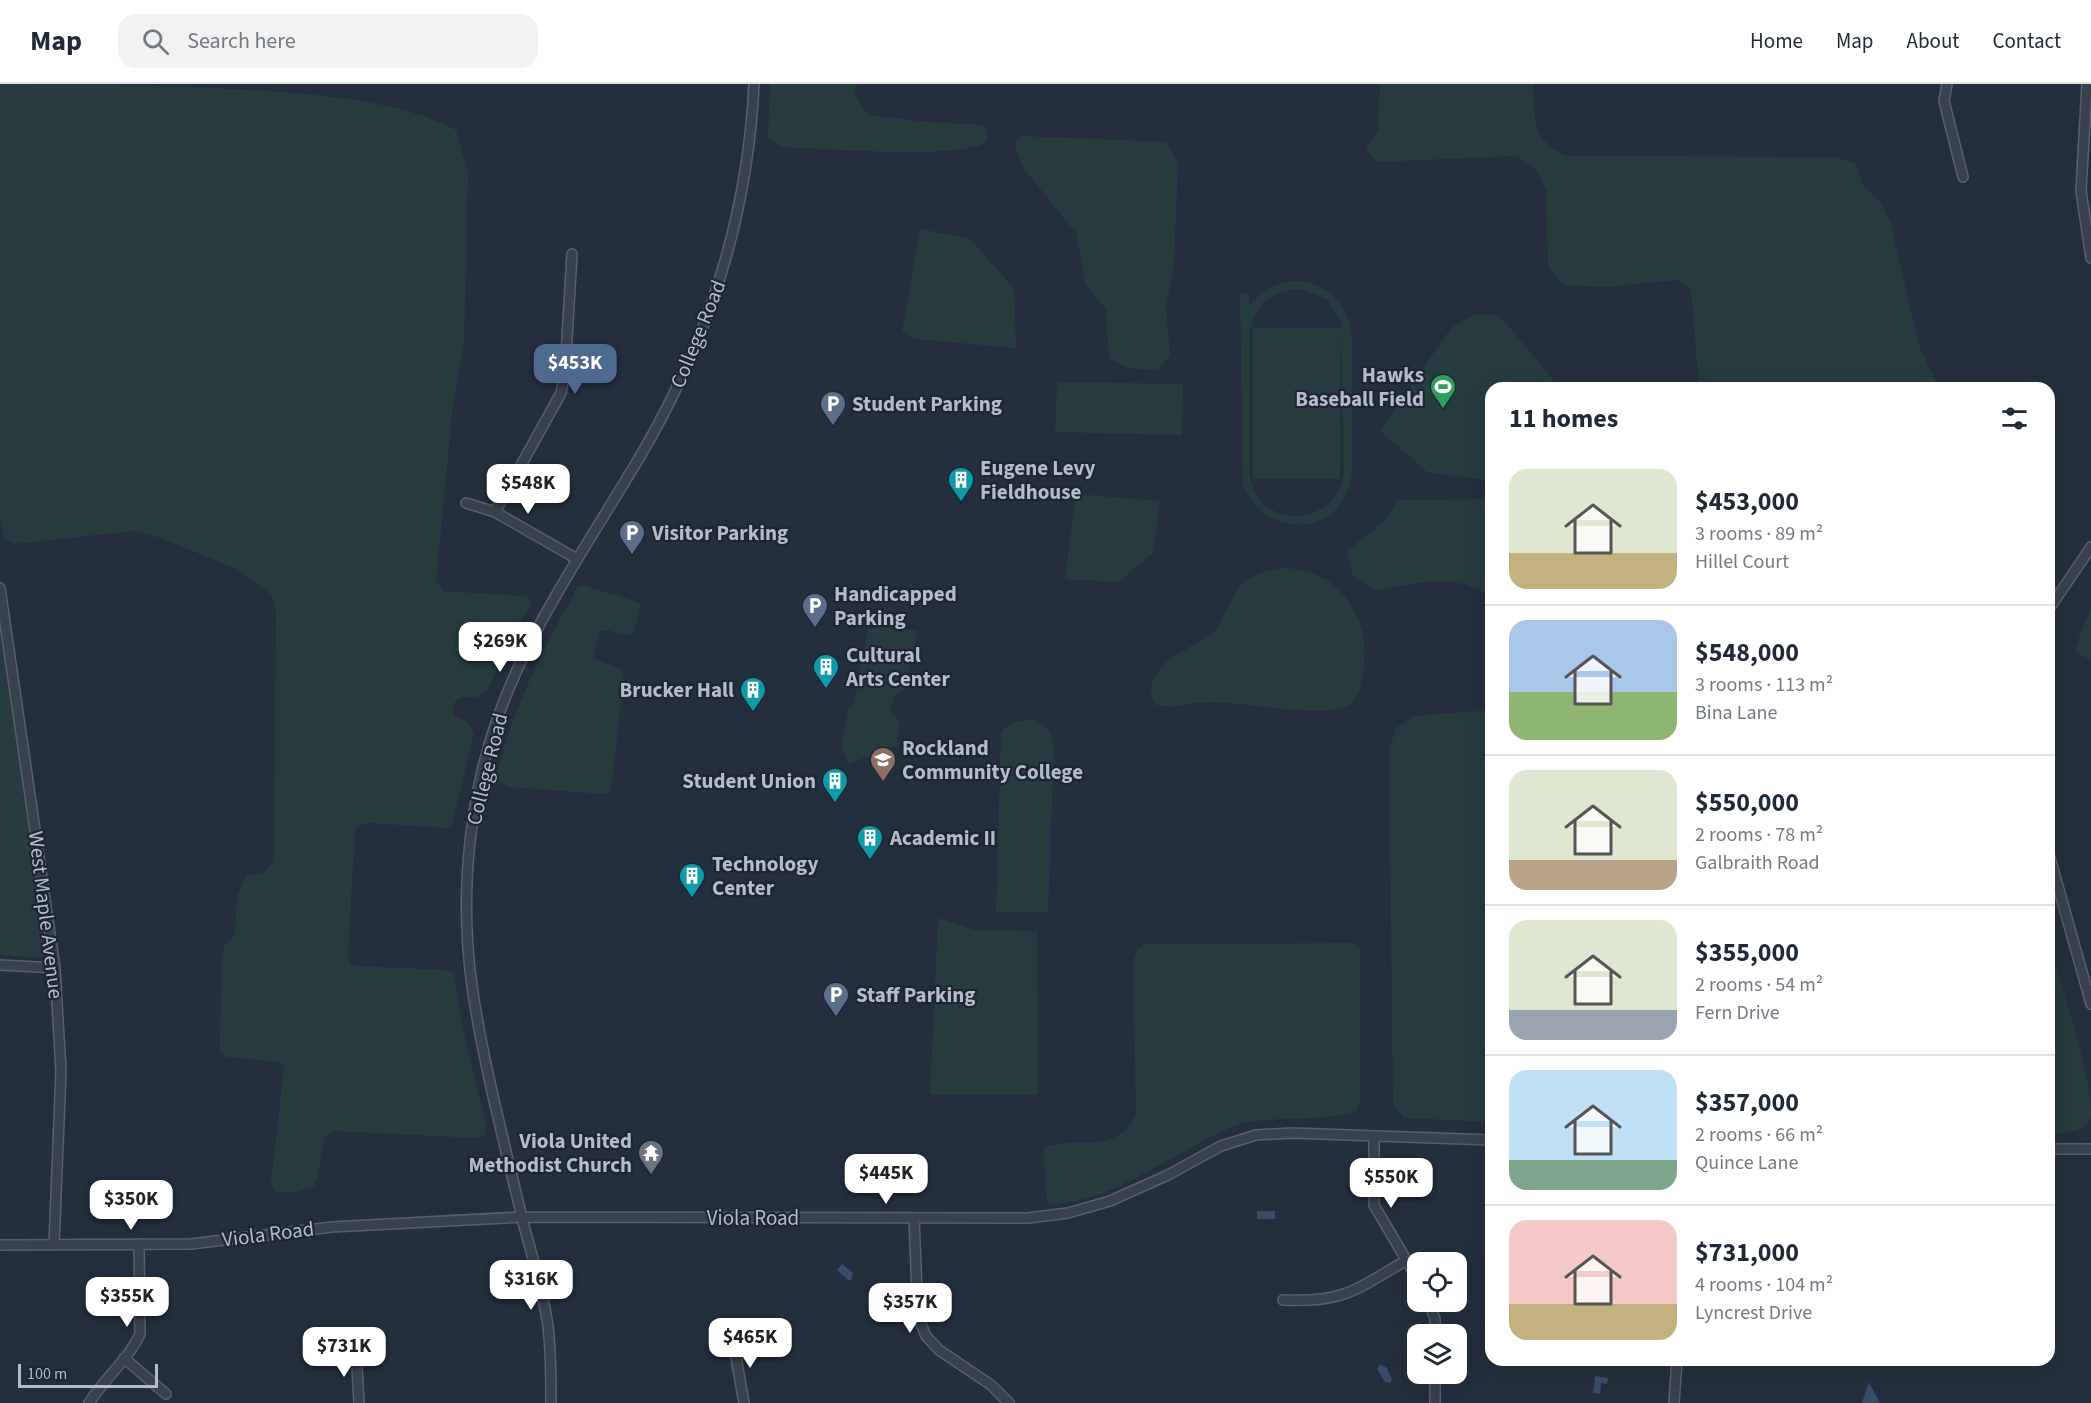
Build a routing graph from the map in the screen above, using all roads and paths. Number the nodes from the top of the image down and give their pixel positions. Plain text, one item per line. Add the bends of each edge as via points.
1 (754, 84) edge
2 (1947, 84) edge
3 (2087, 84) edge
4 (1963, 177) dead end
5 (572, 255) dead end
6 (2091, 258) edge
7 (466, 503) dead end
8 (495, 512) junction
9 (2091, 547) edge
10 (577, 559) junction
11 (0, 588) edge
12 (2055, 600) edge
13 (2055, 875) edge
14 (0, 965) edge
15 (55, 968) junction
16 (2091, 1004) edge
17 (1374, 1136) junction
18 (1485, 1140) edge
19 (2055, 1149) edge
20 (2091, 1149) edge
21 (522, 1217) junction
22 (914, 1218) junction
23 (139, 1244) junction
24 (0, 1245) edge
25 (54, 1245) junction
26 (1405, 1261) junction
27 (1407, 1264) edge
28 (1283, 1300) dead end
29 (733, 1340) dead end
30 (356, 1351) dead end
31 (124, 1359) junction
32 (1677, 1366) edge
33 (1435, 1384) edge
34 (166, 1394) dead end
35 (89, 1403) edge
36 (359, 1403) edge
37 (551, 1403) edge
38 (744, 1403) edge
39 (1009, 1403) edge
40 (1435, 1403) edge
41 (1674, 1403) edge

1 - 10 street, College Road via 741,197 705,325 670,404
2 - 4 street via 1944,100
3 - 6 street via 2081,191
5 - 8 street via 561,393
7 - 8 street
8 - 10 street
9 - 12 street
10 - 21 street, College Road via 526,647 503,702 482,769 469,846 466,899 471,982
11 - 15 street, West Maple Avenue
13 - 16 street
14 - 15 street
15 - 25 street, West Maple Avenue via 61,1071
17 - 18 street, Viola Road
17 - 22 street, Viola Road via 1274,1133 1239,1139 1149,1185 1068,1213 1018,1218
17 - 26 street via 1374,1205
19 - 20 street
21 - 22 street, Viola Road
21 - 23 street, Viola Road via 332,1227 191,1244
21 - 37 street, College Road via 548,1323
22 - 39 street via 918,1317 926,1336
23 - 25 street, Viola Road
23 - 31 street via 140,1334
24 - 25 street, Viola Road
26 - 27 street
26 - 28 street via 1336,1298 1318,1302
29 - 38 street
30 - 36 street
31 - 34 street
31 - 35 street
32 - 41 street
33 - 40 street

